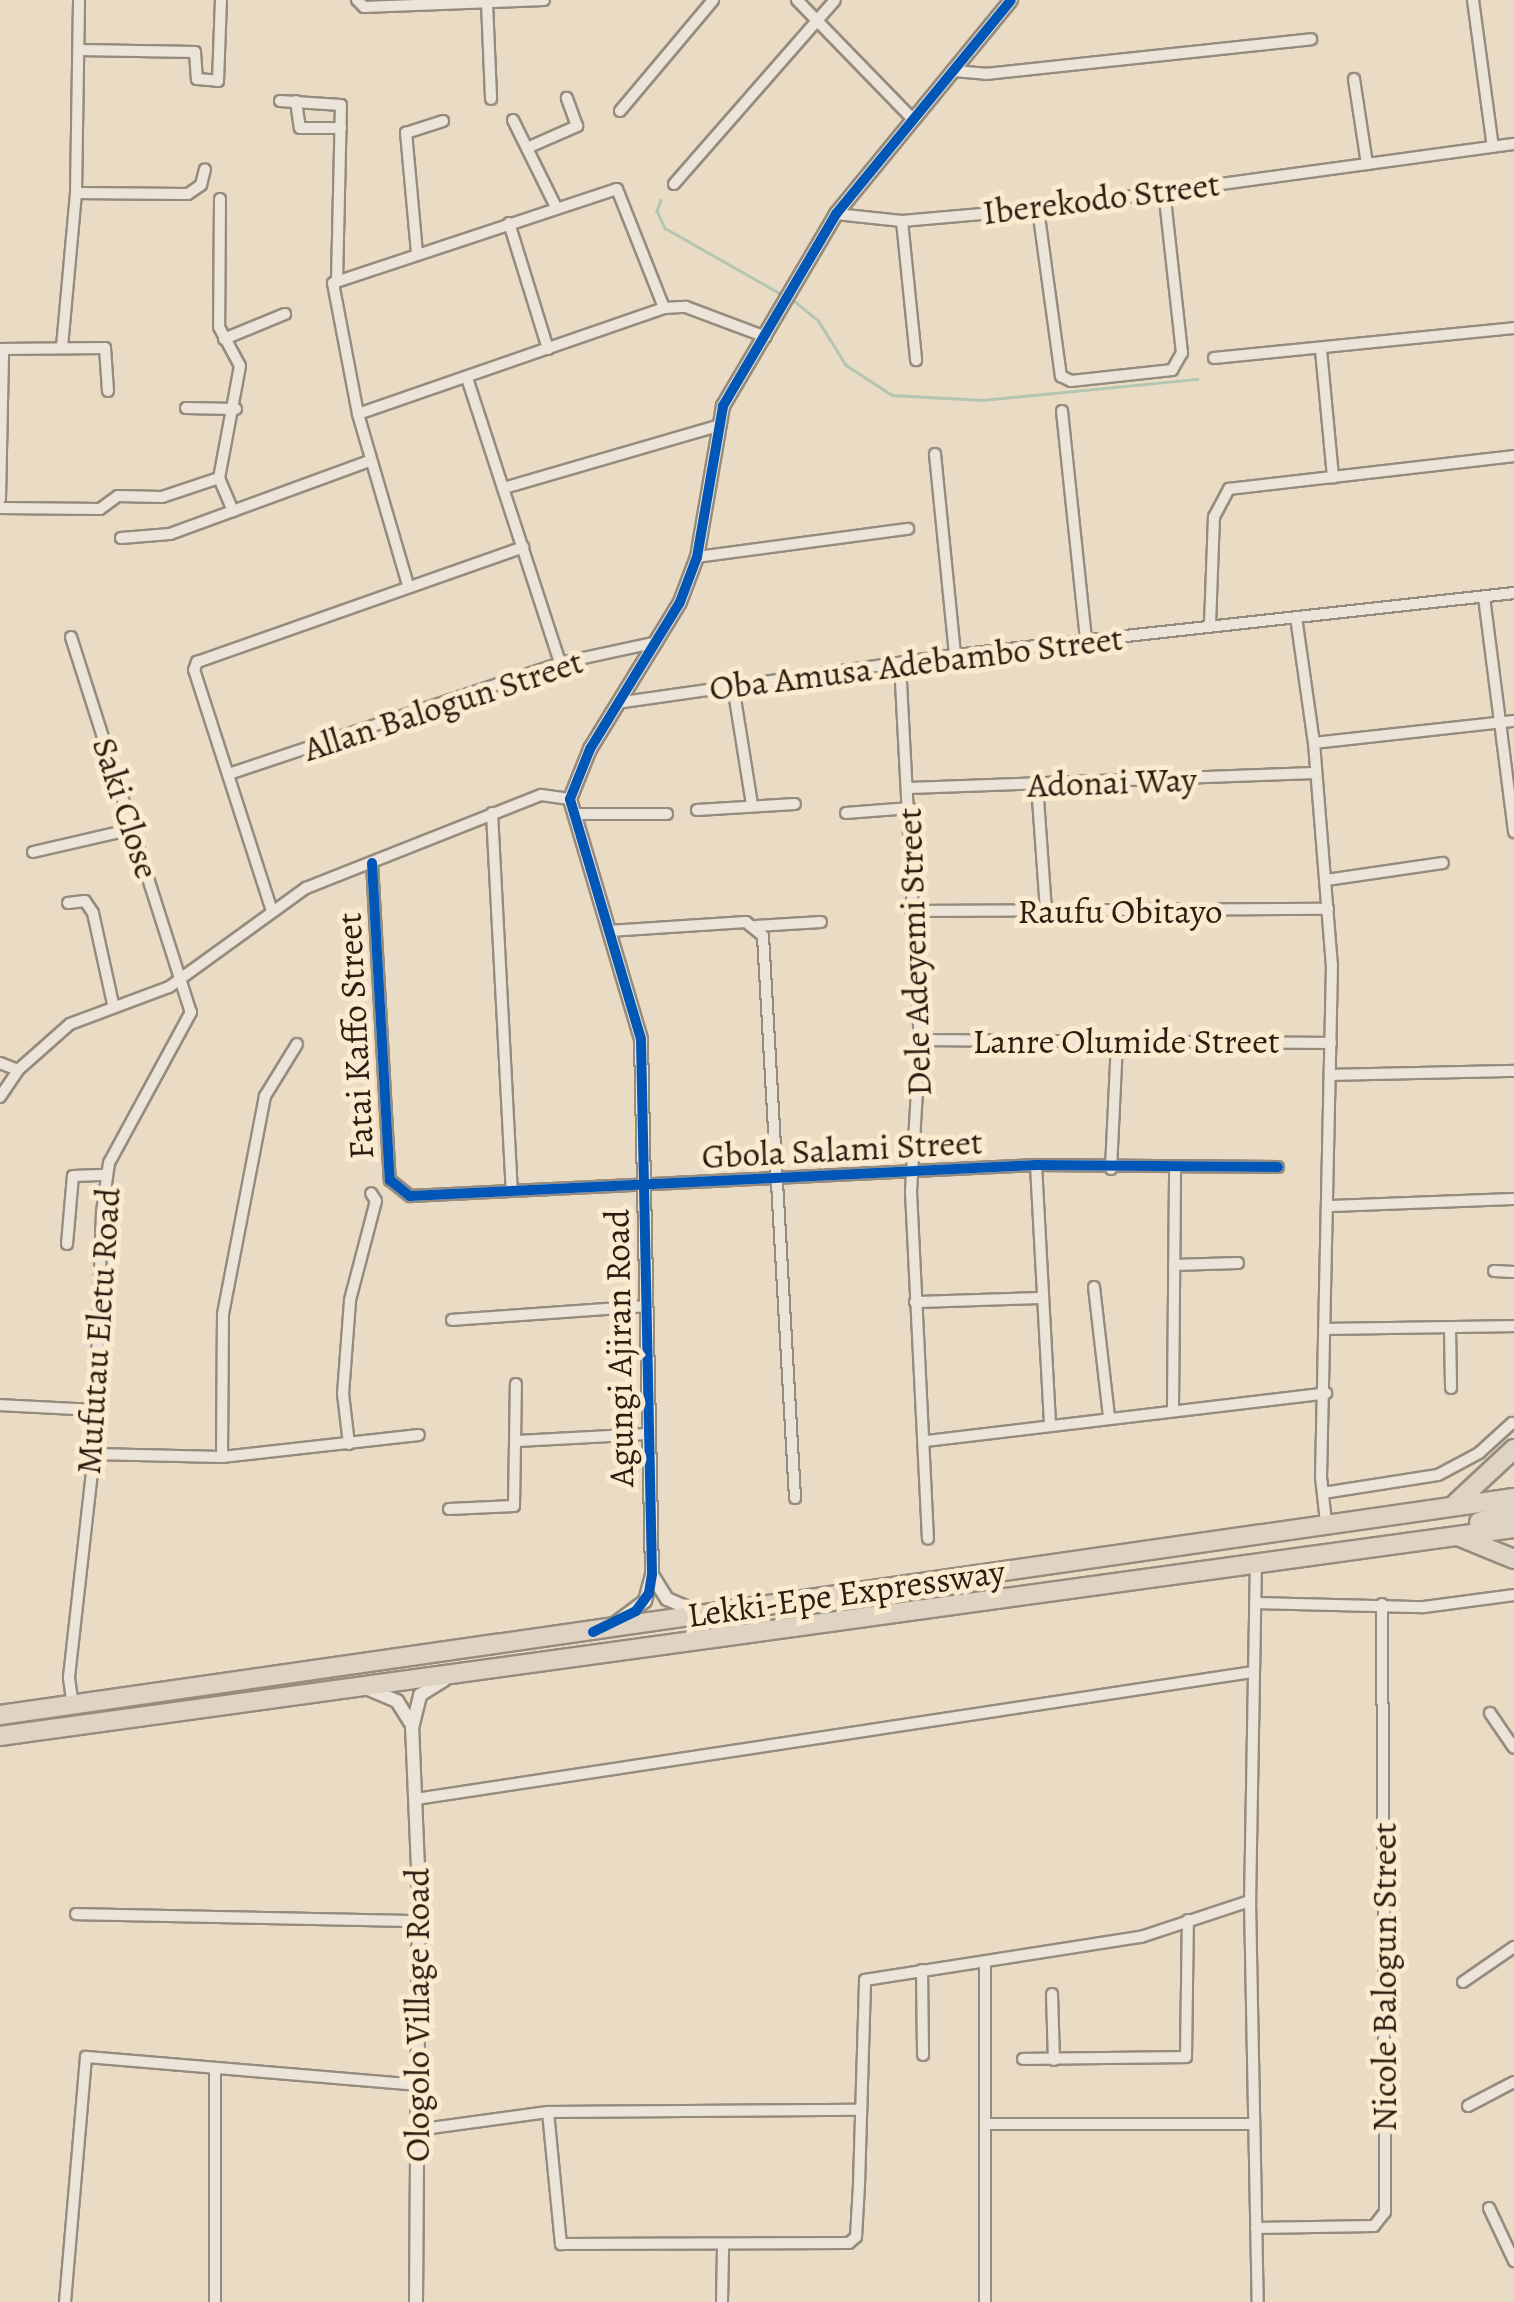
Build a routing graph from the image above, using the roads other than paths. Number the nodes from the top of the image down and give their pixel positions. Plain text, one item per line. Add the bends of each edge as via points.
1 (80, 0) edge
2 (221, 0) edge
3 (356, 0) edge
4 (544, 0) edge
5 (713, 0) edge
6 (797, 0) edge
7 (835, 0) edge
8 (1011, 0) edge
9 (1473, 0) edge
10 (487, 2) edge
11 (818, 20) junction
12 (1311, 39) dead end
13 (80, 50) junction
14 (954, 71) junction
15 (1354, 79) dead end
16 (567, 98) dead end
17 (490, 99) dead end
18 (296, 101) junction
19 (280, 102) dead end
20 (620, 110) dead end
21 (910, 116) junction
22 (513, 120) dead end
23 (443, 121) dead end
24 (341, 128) junction
25 (1514, 144) edge
26 (1493, 147) junction
27 (528, 148) junction
28 (1367, 164) junction
29 (205, 168) dead end
30 (674, 184) dead end
31 (1164, 191) junction
32 (76, 193) junction
33 (220, 199) dead end
34 (556, 207) junction
35 (1038, 209) junction
36 (836, 214) junction
37 (902, 221) junction
38 (509, 224) junction
39 (417, 253) junction
40 (337, 278) junction
41 (664, 308) junction
42 (285, 314) dead end
43 (1514, 328) edge
44 (766, 337) junction
45 (224, 339) junction
46 (62, 347) junction
47 (548, 348) junction
48 (1, 350) edge
49 (1321, 350) junction
50 (1214, 358) dead end
51 (916, 360) dead end
52 (468, 378) junction
53 (108, 391) dead end
54 (186, 408) dead end
55 (236, 409) junction
56 (1062, 411) dead end
57 (358, 414) junction
58 (718, 426) junction
59 (935, 454) dead end
60 (1514, 456) edge
61 (370, 461) junction
62 (1333, 477) junction
63 (219, 478) junction
64 (504, 488) junction
65 (0, 499) edge
66 (0, 508) edge
67 (234, 511) junction
68 (908, 528) dead end
69 (121, 538) dead end
70 (523, 548) junction
71 (696, 557) junction
72 (408, 585) junction
73 (1514, 593) edge
74 (1484, 598) junction
75 (1296, 617) junction
76 (1210, 626) junction
77 (71, 637) dead end
78 (1086, 640) junction
79 (660, 642) junction
80 (955, 656) junction
81 (560, 663) junction
82 (900, 663) junction
83 (733, 686) junction
84 (622, 702) junction
85 (1514, 721) edge
86 (1497, 723) junction
87 (1314, 743) junction
88 (1316, 773) junction
89 (228, 774) junction
90 (1037, 784) junction
91 (908, 788) junction
92 (570, 799) junction
93 (796, 804) dead end
94 (752, 806) junction
95 (910, 808) junction
96 (696, 810) dead end
97 (492, 813) junction
98 (846, 813) dead end
99 (574, 814) junction
100 (668, 814) dead end
101 (132, 828) junction
102 (1514, 832) edge
103 (32, 852) dead end
104 (372, 863) junction
105 (1443, 863) dead end
106 (1326, 880) junction
107 (68, 903) dead end
108 (1328, 909) junction
109 (912, 910) junction
110 (272, 911) junction
111 (1046, 912) junction
112 (821, 922) dead end
113 (609, 931) junction
114 (759, 931) junction
115 (180, 979) junction
116 (113, 1004) junction
117 (920, 1040) junction
118 (1117, 1041) junction
119 (297, 1044) dead end
120 (1332, 1044) junction
121 (0, 1063) edge
122 (18, 1070) junction
123 (1514, 1071) edge
124 (1332, 1075) junction
125 (0, 1098) edge
126 (1036, 1165) junction
127 (1174, 1167) junction
128 (1278, 1167) dead end
129 (1110, 1169) junction
130 (912, 1170) junction
131 (108, 1175) junction
132 (777, 1181) junction
133 (643, 1187) junction
134 (512, 1190) junction
135 (371, 1193) dead end
136 (410, 1196) joint
137 (1514, 1199) edge
138 (1330, 1206) junction
139 (68, 1244) dead end
140 (1238, 1263) dead end
141 (1174, 1264) junction
142 (1494, 1271) dead end
143 (1514, 1272) edge
144 (1094, 1287) dead end
145 (1042, 1298) junction
146 (915, 1302) junction
147 (646, 1306) junction
148 (452, 1320) dead end
149 (1514, 1326) edge
150 (1450, 1328) junction
151 (1329, 1330) junction
152 (516, 1384) dead end
153 (1450, 1388) dead end
154 (1326, 1393) junction
155 (0, 1405) edge
156 (1173, 1407) junction
157 (95, 1410) junction
158 (1109, 1416) junction
159 (1512, 1423) edge
160 (1050, 1424) junction
161 (647, 1434) junction
162 (419, 1435) dead end
163 (518, 1441) junction
164 (926, 1441) junction
165 (349, 1444) junction
166 (1514, 1449) edge
167 (94, 1454) junction
168 (222, 1457) junction
169 (1323, 1493) junction
170 (795, 1498) dead end
171 (1514, 1498) edge
172 (449, 1509) dead end
173 (1444, 1509) junction
174 (1514, 1512) edge
175 (1326, 1522) junction
176 (1514, 1528) edge
177 (1410, 1537) junction
178 (928, 1539) dead end
179 (1347, 1546) junction
180 (1256, 1558) junction
181 (1514, 1559) edge
182 (652, 1574) junction
183 (1514, 1595) edge
184 (1255, 1603) junction
185 (1382, 1604) junction
186 (702, 1614) junction
187 (594, 1632) junction
188 (479, 1667) junction
189 (1254, 1672) junction
190 (338, 1687) junction
191 (73, 1705) junction
192 (1490, 1713) dead end
193 (3, 1714) edge
194 (412, 1728) junction
195 (0, 1736) edge
196 (1514, 1748) edge
197 (416, 1799) junction
198 (1250, 1901) junction
199 (76, 1914) dead end
200 (1188, 1920) junction
201 (418, 1921) junction
202 (1514, 1946) edge
203 (985, 1962) junction
204 (922, 1970) junction
205 (1463, 1982) dead end
206 (1052, 1994) dead end
207 (924, 2055) dead end
208 (1023, 2060) dead end
209 (1054, 2060) junction
210 (215, 2069) junction
211 (1514, 2082) edge
212 (417, 2085) junction
213 (1468, 2106) dead end
214 (859, 2110) junction
215 (548, 2112) junction
216 (985, 2124) junction
217 (1254, 2124) junction
218 (416, 2130) junction
219 (1489, 2208) dead end
220 (1256, 2228) junction
221 (1509, 2237) edge
222 (723, 2248) junction
223 (1514, 2261) edge
224 (65, 2302) edge
225 (215, 2302) edge
226 (416, 2302) edge
227 (722, 2302) edge
228 (986, 2302) edge
229 (1258, 2302) edge

1 - 13 street
2 - 13 street via 218,82 197,79 195,52
3 - 10 street via 364,7
4 - 10 street
5 - 20 street
6 - 11 street
7 - 11 street
8 - 14 street
9 - 26 street
10 - 17 street
11 - 21 street
11 - 30 street
12 - 14 street via 986,74
13 - 32 street
14 - 21 street
15 - 28 street
16 - 27 street via 577,126
18 - 19 street
18 - 24 street via 300,128
18 - 24 street via 339,102
21 - 36 street
22 - 27 street
23 - 39 street via 406,134
24 - 40 street
25 - 26 street, Iberekodo Street
26 - 28 street, Iberekodo Street
27 - 34 street
28 - 31 street, Iberekodo Street
29 - 32 street via 201,185 188,194
31 - 35 street, Iberekodo Street
31 - 35 street via 1182,353 1172,370 1071,382 1060,376
32 - 46 street
33 - 45 street
34 - 38 street
34 - 41 street via 620,190
35 - 37 street, Iberekodo Street
36 - 37 street, Iberekodo Street
36 - 44 street
37 - 51 street
38 - 39 street
38 - 47 street
39 - 40 street
40 - 57 street via 332,290
41 - 44 street via 686,307
41 - 47 street
42 - 45 street
43 - 49 street
44 - 58 street via 722,406
45 - 55 street via 240,366
46 - 48 street
46 - 53 street via 106,348
47 - 52 street
48 - 65 street
49 - 50 street
49 - 62 street
52 - 57 street
52 - 64 street
54 - 55 street
55 - 63 street
56 - 78 street
57 - 61 street
58 - 64 street
58 - 71 street
59 - 80 street
60 - 62 street
61 - 67 street
61 - 72 street
62 - 76 street via 1230,490 1217,502
63 - 66 street via 162,497 122,495 100,509
63 - 67 street
64 - 70 street
67 - 69 street via 170,534
68 - 71 street
70 - 72 street
70 - 81 street
71 - 79 street
72 - 89 street via 205,658 194,670
73 - 74 street, Oba Amusa Adebambo Street
74 - 75 street, Oba Amusa Adebambo Street
74 - 86 street
75 - 76 street, Oba Amusa Adebambo Street
75 - 87 street
76 - 78 street, Oba Amusa Adebambo Street
77 - 101 street, Saki Close
78 - 80 street, Oba Amusa Adebambo Street
79 - 81 street, Allan Balogun Street
79 - 84 street
80 - 82 street, Oba Amusa Adebambo Street
81 - 89 street, Allan Balogun Street
82 - 83 street, Oba Amusa Adebambo Street
82 - 91 street, Dele Adeyemi Street
83 - 84 street, Oba Amusa Adebambo Street
83 - 94 street
84 - 92 street via 590,750
85 - 86 street
86 - 87 street
86 - 102 street
87 - 88 street
88 - 90 street, Adonai Way
88 - 106 street
89 - 110 street
90 - 91 street, Adonai Way
90 - 111 street
91 - 95 street, Dele Adeyemi Street
92 - 97 street via 548,794
92 - 99 street, Agungi Ajiran Road
93 - 94 street
94 - 96 street
95 - 98 street
95 - 109 street, Dele Adeyemi Street
97 - 104 street
97 - 134 street
99 - 100 street
99 - 113 street, Agungi Ajiran Road
101 - 103 street
101 - 115 street, Saki Close
104 - 110 street via 306,888
104 - 136 street, Fatai Kaffo Street via 390,1180
105 - 106 street
106 - 108 street
107 - 116 street via 85,901 93,913
108 - 111 street, Raufu Obitayo
108 - 120 street
109 - 111 street, Raufu Obitayo
109 - 117 street, Dele Adeyemi Street
110 - 115 street
112 - 114 street
113 - 114 street
113 - 133 street, Agungi Ajiran Road via 641,1039
114 - 132 street
115 - 116 street
115 - 131 street, Mufutau Eletu Road via 191,1012 114,1151
116 - 122 street via 70,1024
117 - 118 street, Lanre Olumide Street
117 - 130 street, Dele Adeyemi Street
118 - 120 street, Lanre Olumide Street
118 - 129 street
119 - 168 street via 265,1096 223,1314
120 - 124 street
121 - 122 street
122 - 125 street
123 - 124 street
124 - 138 street
126 - 129 street, Gbola Salami Street
126 - 130 street, Gbola Salami Street
126 - 145 street
127 - 128 street, Gbola Salami Street
127 - 129 street, Gbola Salami Street
127 - 141 street
130 - 132 street, Gbola Salami Street
130 - 146 street, Dele Adeyemi Street
131 - 139 street via 73,1176
131 - 157 street, Mufutau Eletu Road
132 - 133 street, Gbola Salami Street
132 - 170 street
133 - 134 street, Gbola Salami Street
133 - 147 street, Agungi Ajiran Road
134 - 136 street, Gbola Salami Street
135 - 165 street via 376,1200 350,1300 342,1394
137 - 138 street
138 - 151 street
140 - 141 street
141 - 156 street
142 - 143 street
144 - 158 street
145 - 146 street
145 - 160 street
146 - 164 street, Dele Adeyemi Street
147 - 148 street
147 - 161 street, Agungi Ajiran Road
149 - 150 street
150 - 151 street
150 - 153 street
151 - 154 street
152 - 163 street
154 - 156 street
154 - 169 street
155 - 157 street
156 - 158 street
157 - 167 street, Mufutau Eletu Road
158 - 160 street
159 - 169 street via 1479,1453 1438,1475
160 - 164 street
161 - 163 street
161 - 182 street, Agungi Ajiran Road
162 - 165 street
163 - 172 street via 514,1506
164 - 178 street, Dele Adeyemi Street
165 - 168 street
166 - 173 highway via 1470,1494
167 - 168 street
167 - 191 street, Mufutau Eletu Road via 70,1678
169 - 175 street
171 - 173 highway, Lekki-Epe Expressway
173 - 175 highway, Lekki-Epe Expressway
174 - 179 highway
175 - 186 highway, Lekki-Epe Expressway
176 - 177 highway, Lekki-Epe Expressway
177 - 179 highway, Lekki-Epe Expressway
177 - 181 highway via 1452,1535
179 - 180 highway, Lekki-Epe Expressway
180 - 184 street
180 - 188 highway, Lekki-Epe Expressway
182 - 186 street via 667,1599
182 - 187 street via 650,1593 636,1611
183 - 185 street via 1438,1606
184 - 185 street
184 - 189 street
185 - 220 street, Nicole Balogun Street via 1384,2212 1374,2226
186 - 187 highway, Lekki-Epe Expressway
187 - 191 highway, Lekki-Epe Expressway
188 - 190 highway, Lekki-Epe Expressway
188 - 194 street via 427,1688 415,1704
189 - 197 street
189 - 198 street
190 - 194 street via 389,1695
190 - 195 highway, Lekki-Epe Expressway
191 - 193 highway, Lekki-Epe Expressway
192 - 196 street
194 - 197 street, Ologolo Village Road
197 - 201 street, Ologolo Village Road
198 - 200 street
198 - 217 street
199 - 201 street
200 - 203 street via 1141,1937
200 - 209 street via 1186,2057
201 - 212 street, Ologolo Village Road
202 - 205 street
203 - 204 street
203 - 216 street
204 - 207 street
204 - 214 street via 866,1980 860,1991
206 - 209 street
208 - 209 street
210 - 212 street
210 - 224 street via 94,2054 80,2064
210 - 225 street
211 - 213 street
212 - 218 street, Ologolo Village Road
214 - 215 street
214 - 222 street via 856,2237 838,2246
215 - 218 street
215 - 222 street via 561,2244
216 - 217 street
216 - 228 street
217 - 220 street
218 - 226 street, Ologolo Village Road
219 - 221 street
220 - 229 street
221 - 223 street
222 - 227 street

